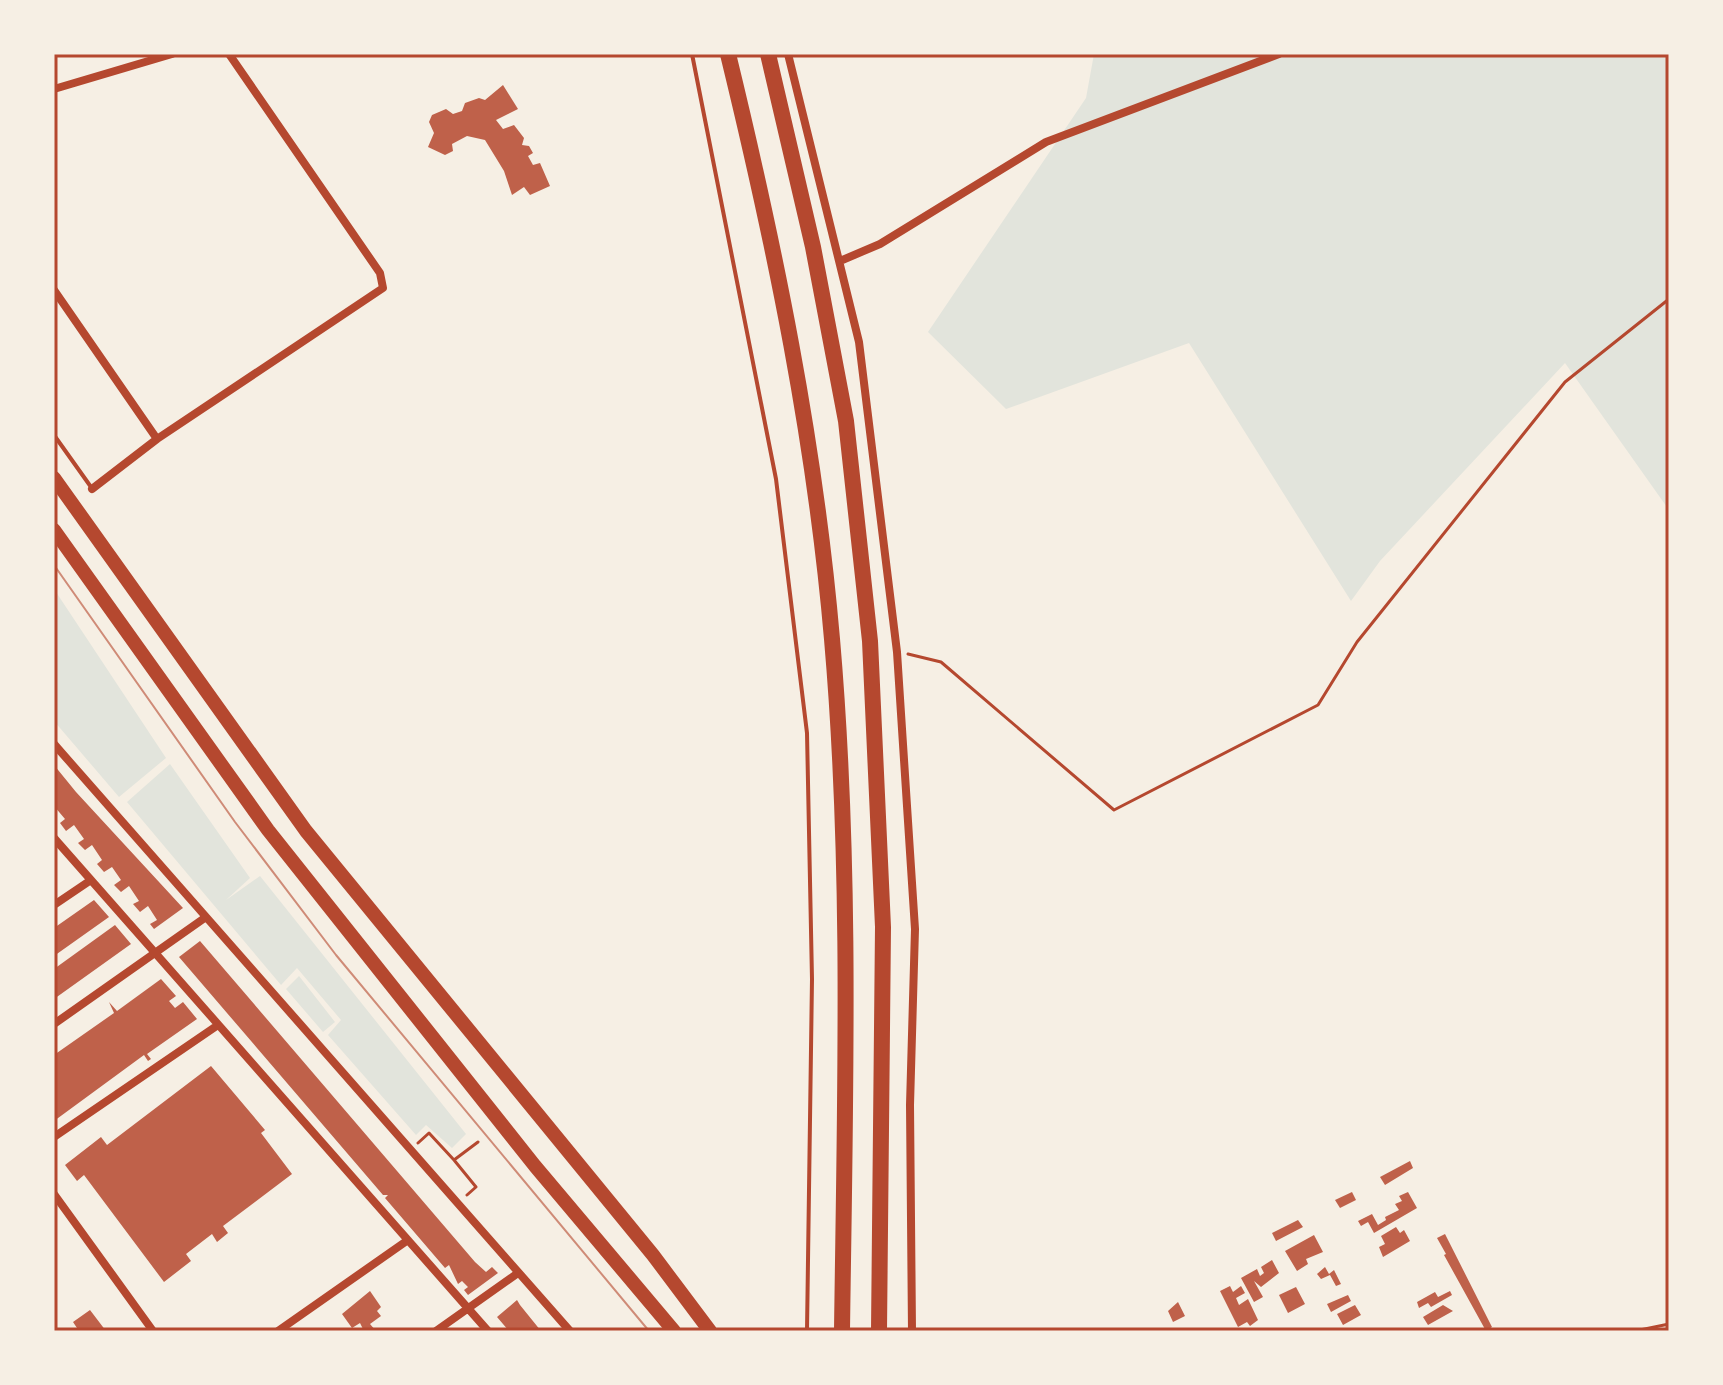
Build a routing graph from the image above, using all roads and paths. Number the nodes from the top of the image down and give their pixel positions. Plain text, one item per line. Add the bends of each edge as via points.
1 (172, 54) edge
2 (229, 54) edge
3 (692, 54) edge
4 (728, 54) edge
5 (768, 54) edge
6 (788, 54) edge
7 (1279, 54) edge
8 (54, 89) edge
9 (840, 261) junction
10 (54, 290) edge
11 (1669, 299) edge
12 (54, 435) edge
13 (157, 439) junction
14 (54, 478) edge
15 (92, 489) joint
16 (54, 530) edge
17 (897, 652) junction
18 (54, 744) edge
19 (54, 838) edge
20 (91, 880) junction
21 (54, 905) edge
22 (206, 917) junction
23 (155, 953) junction
24 (54, 1024) edge
25 (218, 1025) junction
26 (54, 1137) edge
27 (478, 1142) dead end
28 (410, 1149) junction
29 (454, 1160) junction
30 (54, 1194) edge
31 (458, 1203) junction
32 (408, 1240) junction
33 (518, 1273) junction
34 (468, 1308) junction
35 (1669, 1324) edge
36 (153, 1331) edge
37 (278, 1331) edge
38 (436, 1331) edge
39 (488, 1331) edge
40 (570, 1331) edge
41 (674, 1331) edge
42 (710, 1331) edge
43 (807, 1331) edge
44 (842, 1331) edge
45 (879, 1331) edge
46 (912, 1331) edge
47 (1635, 1331) edge

1 - 8 street
2 - 13 street via 380,273 383,288
3 - 43 lane via 776,479 807,733 812,979
4 - 44 highway via 786,314 832,637 845,951
5 - 45 highway via 846,421 870,641 883,927
6 - 9 street
7 - 9 street via 1046,142 880,244
9 - 17 street via 859,342
10 - 13 street
11 - 17 path via 1565,382 1357,642 1318,705 1114,810 941,662
12 - 15 lane
13 - 15 street
14 - 42 main road via 306,831
16 - 41 main road via 268,830 535,1166
17 - 46 street via 915,929
18 - 22 street
19 - 20 street
20 - 21 street
20 - 23 street
22 - 23 street
22 - 28 street
23 - 24 street
23 - 25 street
25 - 26 street
25 - 32 street
27 - 29 path
28 - 29 path via 429,1133
28 - 31 street
29 - 31 path via 476,1187
30 - 36 street
31 - 33 street
32 - 34 street
32 - 37 street
33 - 34 street
33 - 40 street
34 - 38 street
34 - 39 street
35 - 47 path

